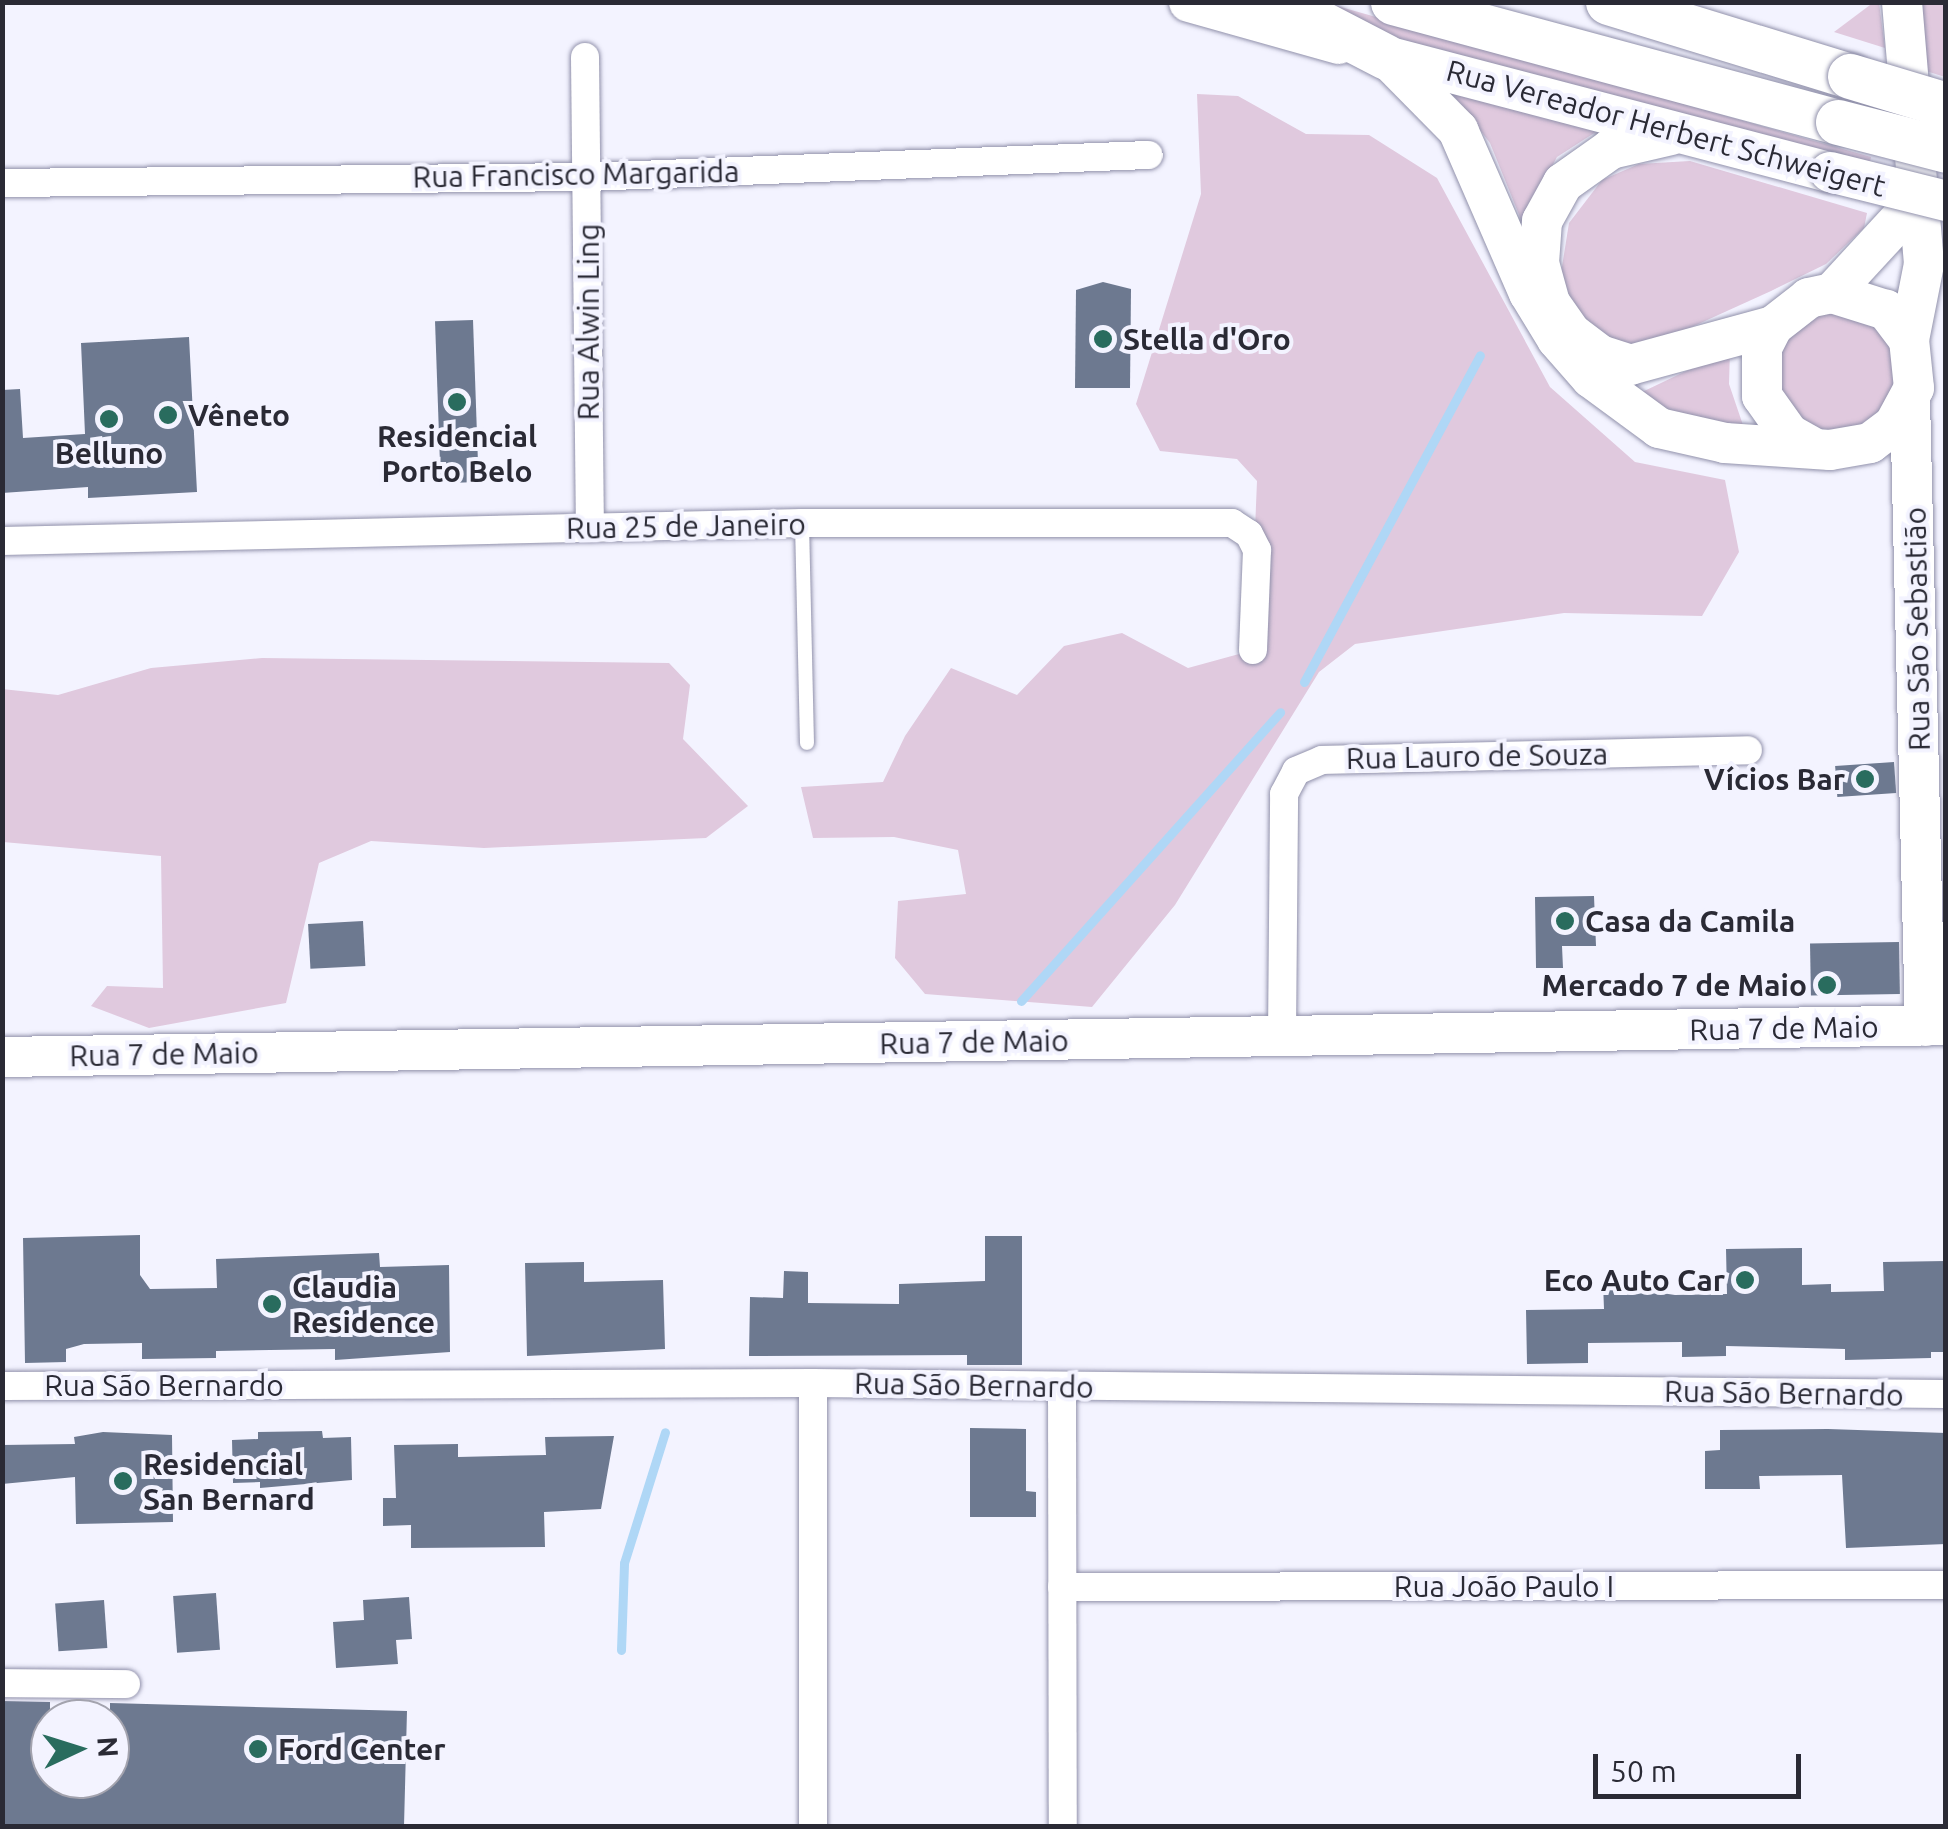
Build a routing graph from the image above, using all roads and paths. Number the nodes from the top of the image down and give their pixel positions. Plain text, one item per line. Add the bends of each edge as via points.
1 (1189, 2) edge
2 (1280, 2) edge
3 (1393, 2) edge
4 (1608, 2) edge
5 (1902, 2) edge
6 (585, 56) dead end
7 (1386, 56) junction
8 (1946, 105) edge
9 (1678, 133) junction
10 (1946, 150) edge
11 (1149, 155) dead end
12 (588, 177) junction
13 (2, 182) edge
14 (1931, 201) edge
15 (1832, 293) junction
16 (1773, 326) junction
17 (1909, 340) junction
18 (1910, 399) junction
19 (1870, 443) junction
20 (1811, 446) junction
21 (1916, 472) junction
22 (802, 523) junction
23 (590, 528) junction
24 (2, 540) edge
25 (1253, 650) dead end
26 (808, 743) dead end
27 (1748, 750) dead end
28 (1935, 1025) edge
29 (1282, 1036) junction
30 (2, 1057) edge
31 (813, 1383) junction
32 (2, 1386) edge
33 (1062, 1386) junction
34 (1946, 1394) edge
35 (1946, 1585) edge
36 (1062, 1587) junction
37 (2, 1683) edge
38 (126, 1684) dead end
39 (813, 1826) edge
40 (1063, 1826) edge

1 - 7 street, Rua Vereador Herbert Schweigert
2 - 7 main road
3 - 10 main road, bridge
4 - 8 main road, bridge
5 - 14 street
6 - 12 street, Rua Alwin Ling
7 - 9 street, Rua Vereador Herbert Schweigert
7 - 20 street via 1458,130 1529,293 1591,378 1659,428 1695,440
9 - 14 street, Rua Vereador Herbert Schweigert, bridge
9 - 16 street via 1611,149 1563,183 1542,221 1539,264 1550,303 1571,333 1600,355 1630,364
11 - 12 street, Rua Francisco Margarida
12 - 13 street, Rua Francisco Margarida
12 - 23 street, Rua Alwin Ling
14 - 15 street
14 - 17 street
15 - 16 street via 1809,298
15 - 17 street via 1886,310
16 - 20 street via 1762,348 1762,396 1790,434
17 - 18 street via 1915,364
18 - 19 street via 1894,425
18 - 21 street, Rua São Sebastião
19 - 20 street via 1851,449
19 - 21 street, Rua São Sebastião via 1894,451
21 - 28 street, Rua São Sebastião
22 - 23 street, Rua 25 de Janeiro
22 - 25 street, Rua 25 de Janeiro via 1232,523 1249,534 1257,550
22 - 26 lane
23 - 24 street, Rua 25 de Janeiro
27 - 29 street, Rua Lauro de Souza via 1322,760 1296,772 1284,794
28 - 29 street, Rua 7 de Maio
29 - 30 street, Rua 7 de Maio
31 - 32 street, Rua São Bernardo
31 - 33 street, Rua São Bernardo
31 - 39 street
33 - 34 street, Rua São Bernardo
33 - 36 street
35 - 36 street, Rua João Paulo I
36 - 40 street
37 - 38 street

